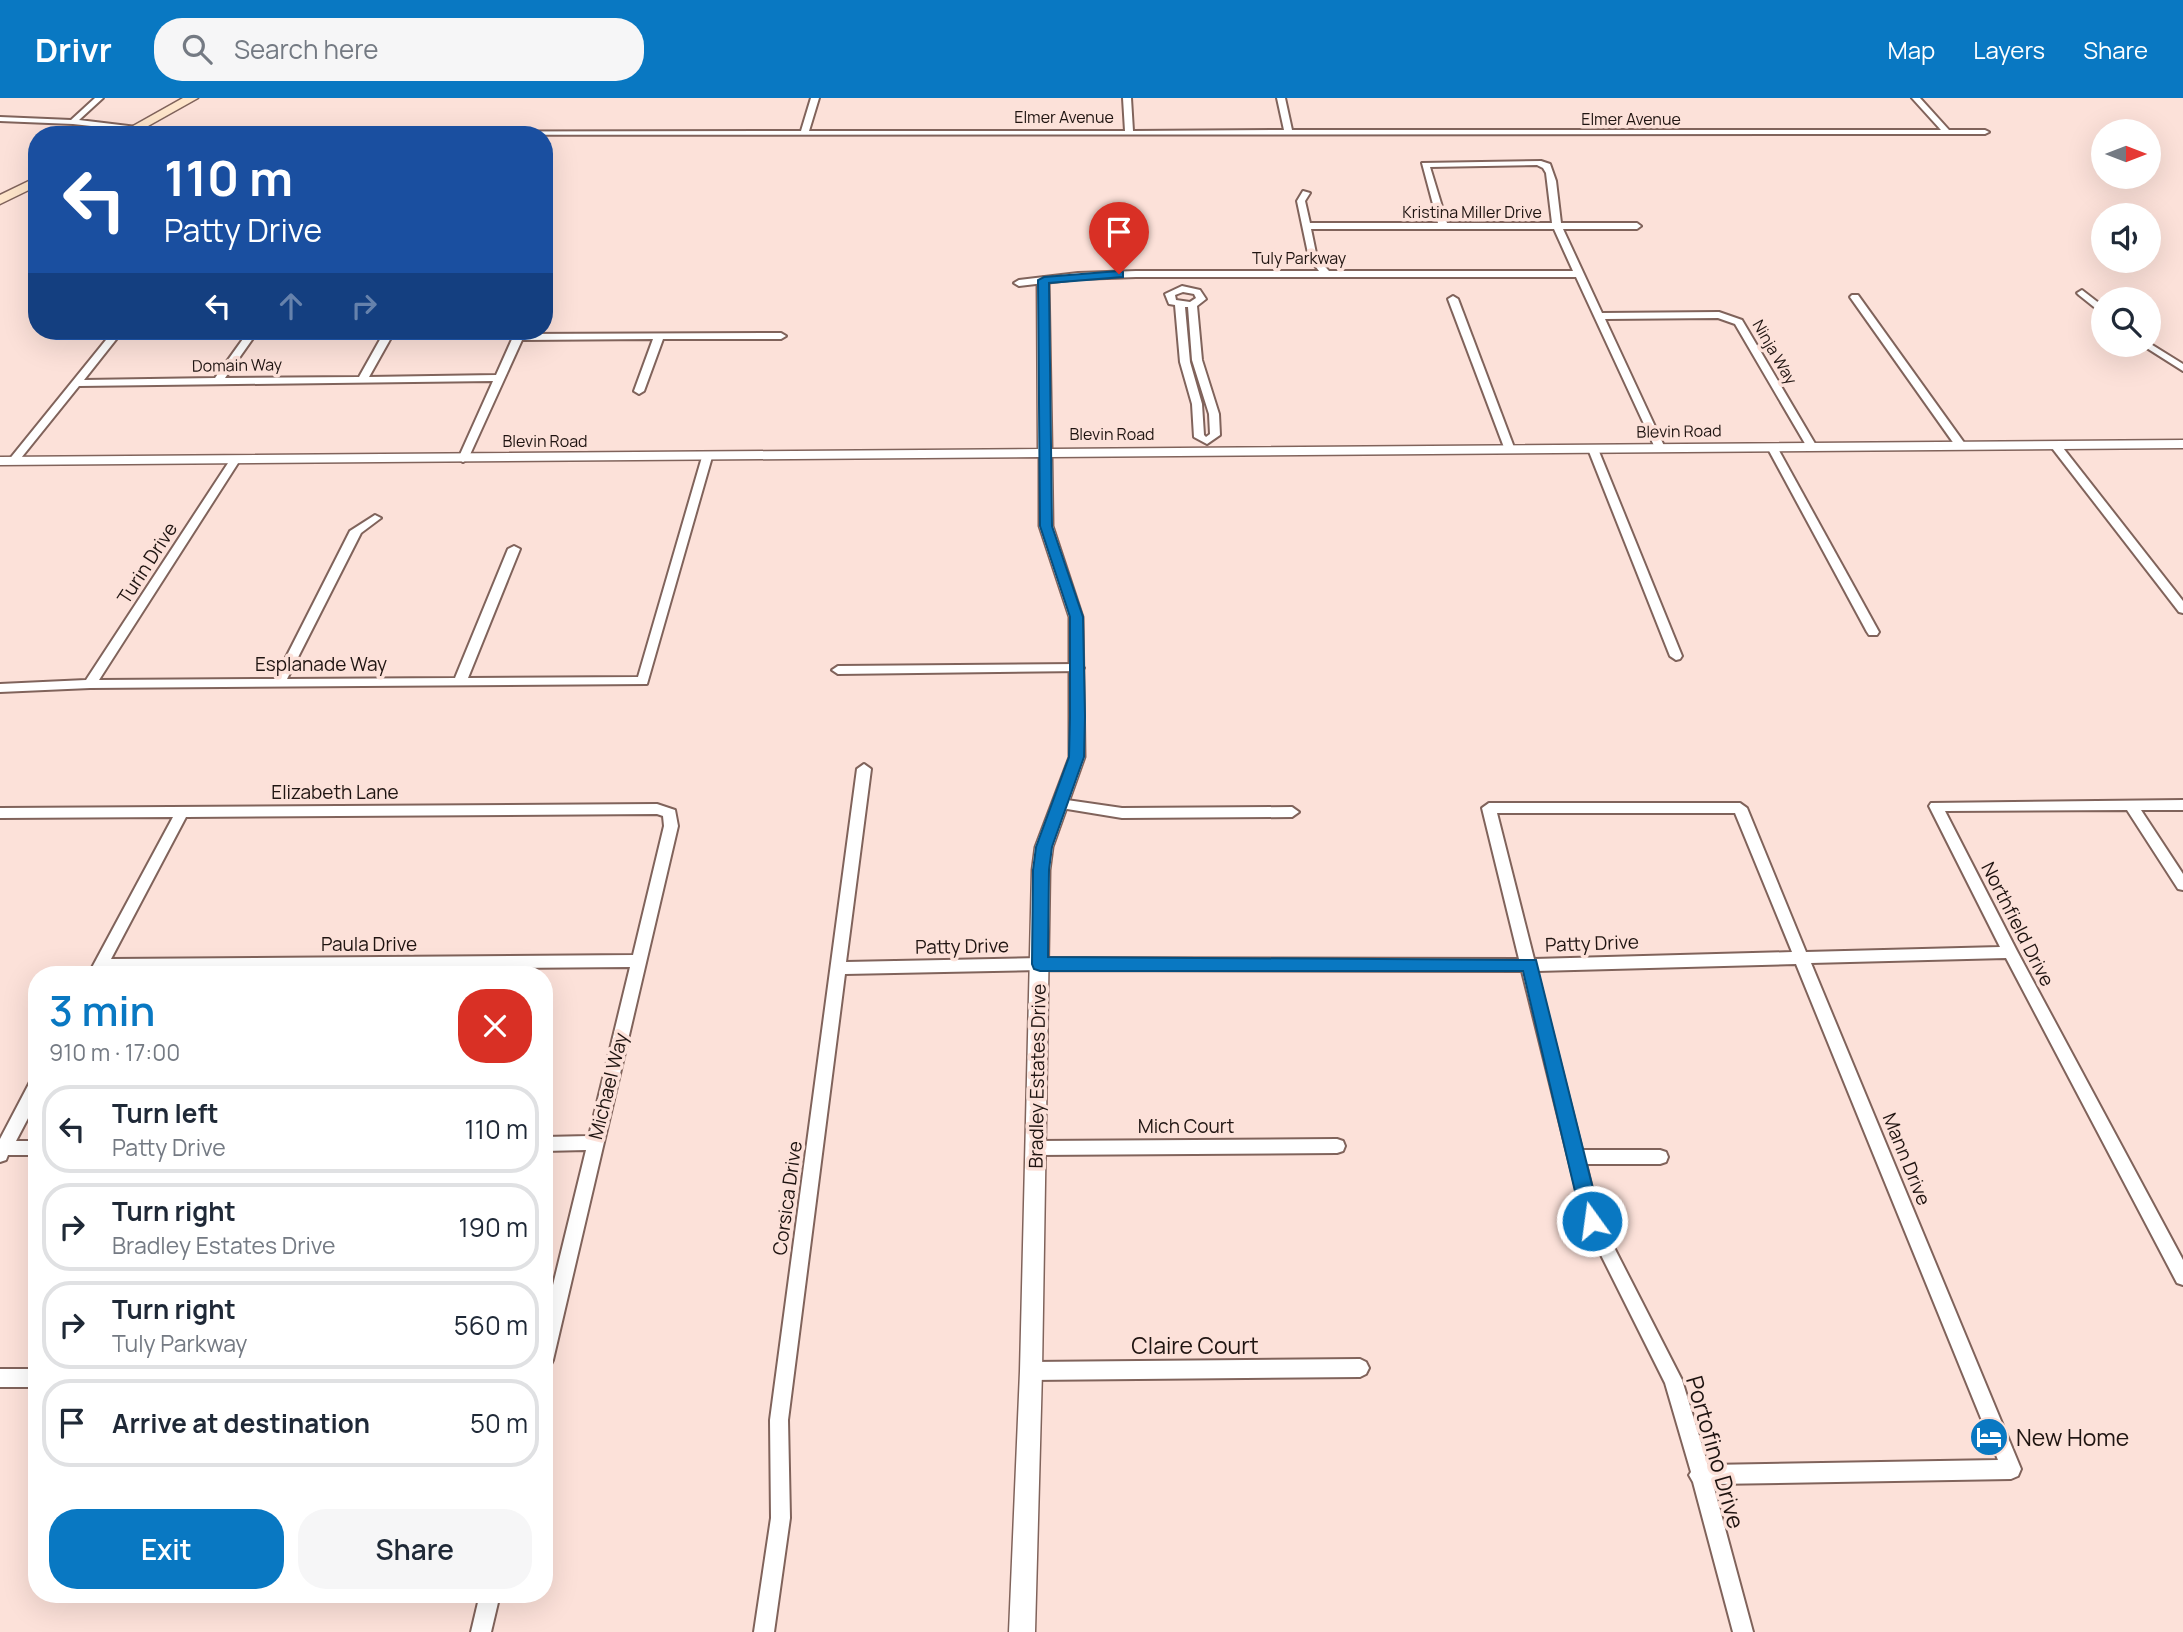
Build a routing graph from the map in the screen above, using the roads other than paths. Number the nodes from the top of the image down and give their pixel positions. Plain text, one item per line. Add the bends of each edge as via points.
1 (99, 98) edge
2 (192, 98) edge
3 (814, 98) edge
4 (1127, 98) edge
5 (1281, 98) edge
6 (1916, 98) edge
7 (0, 119) edge
8 (73, 122) junction
9 (95, 126) edge
10 (140, 126) edge
11 (1129, 131) junction
12 (1289, 131) junction
13 (1947, 132) junction
14 (1986, 132) dead end
15 (804, 133) junction
16 (553, 134) edge
17 (28, 186) edge
18 (1306, 193) dead end
19 (0, 201) edge
20 (1306, 226) junction
21 (1444, 226) junction
22 (1558, 226) junction
23 (1637, 226) dead end
24 (1313, 258) junction
25 (1303, 274) junction
26 (1326, 274) junction
27 (1580, 274) junction
28 (1044, 280) junction
29 (1019, 283) dead end
30 (2082, 292) dead end
31 (1856, 297) dead end
32 (1453, 299) dead end
33 (2091, 300) edge
34 (1599, 316) junction
35 (781, 336) dead end
36 (659, 337) junction
37 (553, 338) edge
38 (111, 340) edge
39 (247, 340) edge
40 (385, 340) edge
41 (517, 340) edge
42 (1183, 352) junction
43 (1196, 352) junction
44 (2161, 354) edge
45 (2183, 368) edge
46 (499, 378) junction
47 (362, 380) junction
48 (218, 381) junction
49 (76, 383) junction
50 (639, 391) dead end
51 (1198, 404) junction
52 (1211, 404) junction
53 (2183, 443) edge
54 (1208, 446) junction
55 (1961, 446) junction
56 (2056, 446) junction
57 (1772, 447) junction
58 (1812, 447) junction
59 (1660, 448) junction
60 (1593, 449) junction
61 (1510, 450) junction
62 (1046, 451) junction
63 (707, 457) junction
64 (463, 459) junction
65 (235, 460) junction
66 (6, 461) edge
67 (375, 518) dead end
68 (513, 549) dead end
69 (2183, 609) edge
70 (1872, 632) dead end
71 (1676, 656) dead end
72 (1077, 668) junction
73 (838, 670) dead end
74 (460, 682) junction
75 (279, 683) junction
76 (90, 684) junction
77 (0, 688) edge
78 (864, 769) dead end
79 (1060, 804) junction
80 (2131, 805) junction
81 (2183, 805) edge
82 (1489, 808) joint
83 (182, 812) junction
84 (1292, 812) dead end
85 (0, 813) edge
86 (670, 813) joint
87 (2183, 885) edge
88 (2010, 952) junction
89 (1802, 956) junction
90 (639, 961) junction
91 (1040, 964) junction
92 (1530, 965) junction
93 (99, 966) edge
94 (338, 966) edge
95 (839, 968) junction
96 (28, 1102) edge
97 (594, 1143) junction
98 (553, 1144) edge
99 (1337, 1146) dead end
100 (1036, 1148) junction
101 (28, 1149) edge
102 (2, 1152) edge
103 (1576, 1157) junction
104 (1660, 1157) dead end
105 (2183, 1277) edge
106 (553, 1321) edge
107 (1360, 1368) dead end
108 (1031, 1371) junction
109 (0, 1378) edge
110 (28, 1378) edge
111 (1699, 1475) junction
112 (488, 1603) edge
113 (481, 1632) edge
114 (764, 1632) edge
115 (1022, 1632) edge
116 (1743, 1632) edge

1 - 8 street
2 - 10 main road
3 - 15 street
4 - 11 street
5 - 12 street
6 - 13 street
7 - 8 street, Elmer Avenue
8 - 9 street, Elmer Avenue
11 - 12 street, Elmer Avenue
11 - 15 street, Elmer Avenue
12 - 13 street, Elmer Avenue
13 - 14 street, Elmer Avenue
15 - 16 street, Elmer Avenue
17 - 19 main road
18 - 20 street via 1301,201
20 - 21 street, Kristina Miller Drive
20 - 24 street
21 - 22 street, Kristina Miller Drive
21 - 22 street via 1424,168 1432,163 1547,166
22 - 23 street, Kristina Miller Drive
22 - 27 street
24 - 25 street
24 - 26 street
25 - 26 street, Tuly Parkway
25 - 28 street, Tuly Parkway via 1102,275
26 - 27 street, Tuly Parkway
27 - 34 street
28 - 29 street, Tuly Parkway
28 - 62 street, Bradley Estates Drive
30 - 33 street
31 - 55 street
32 - 61 street
34 - 58 street, Ninja Way via 1719,316 1739,322
34 - 59 street
35 - 36 street
36 - 37 street
36 - 50 street
38 - 49 street
39 - 48 street
40 - 47 street
41 - 46 street
42 - 43 street
42 - 43 street via 1186,305
42 - 51 street
43 - 52 street
44 - 45 street
46 - 47 street, Domain Way
46 - 64 street
47 - 48 street, Domain Way
48 - 49 street, Domain Way
49 - 66 street
51 - 52 street
51 - 54 street via 1199,437
52 - 54 street via 1215,435
53 - 56 street, Blevin Road
54 - 61 street, Blevin Road
54 - 62 street, Blevin Road
55 - 56 street, Blevin Road
55 - 58 street, Blevin Road
56 - 69 street
57 - 58 street, Blevin Road
57 - 59 street, Blevin Road
57 - 70 street
59 - 60 street, Blevin Road
60 - 61 street, Blevin Road
60 - 71 street
62 - 63 street, Blevin Road
62 - 72 street, Bradley Estates Drive via 1046,526 1076,617
63 - 64 street, Blevin Road
63 - 74 street, Esplanade Way via 643,681
64 - 65 street, Blevin Road
65 - 66 street, Blevin Road
65 - 76 street, Turin Drive
67 - 75 street via 356,531
68 - 74 street
72 - 73 street
72 - 79 street, Bradley Estates Drive via 1077,757
74 - 75 street, Esplanade Way
75 - 76 street, Esplanade Way
76 - 77 street, Esplanade Way
78 - 95 street, Corsica Drive
79 - 84 street via 1122,813
79 - 91 street, Bradley Estates Drive via 1041,870
80 - 81 street, Northfield Drive
80 - 87 street
80 - 88 street, Northfield Drive via 1936,806
82 - 89 street, Mann Drive via 1740,808
82 - 92 street, Portofino Drive
83 - 85 street, Elizabeth Lane
83 - 86 street, Elizabeth Lane via 657,809
83 - 93 street
86 - 90 street, Michael Way via 671,826
88 - 89 street, Patty Drive
88 - 105 street, Northfield Drive
89 - 92 street, Patty Drive
89 - 111 street, Mann Drive via 2011,1469
90 - 94 street, Paula Drive
90 - 97 street, Michael Way
91 - 92 street, Patty Drive
91 - 95 street, Patty Drive
91 - 100 street, Bradley Estates Drive
92 - 103 street, Portofino Drive
95 - 114 street, Corsica Drive via 779,1420 781,1504
96 - 102 street
97 - 98 street
97 - 106 street, Michael Way
99 - 100 street, Mich Court
100 - 108 street, Bradley Estates Drive
101 - 102 street
103 - 104 street
103 - 111 street, Portofino Drive via 1592,1221 1673,1380
107 - 108 street, Claire Court
108 - 115 street, Bradley Estates Drive
109 - 110 street
111 - 116 street, Portofino Drive
112 - 113 street

